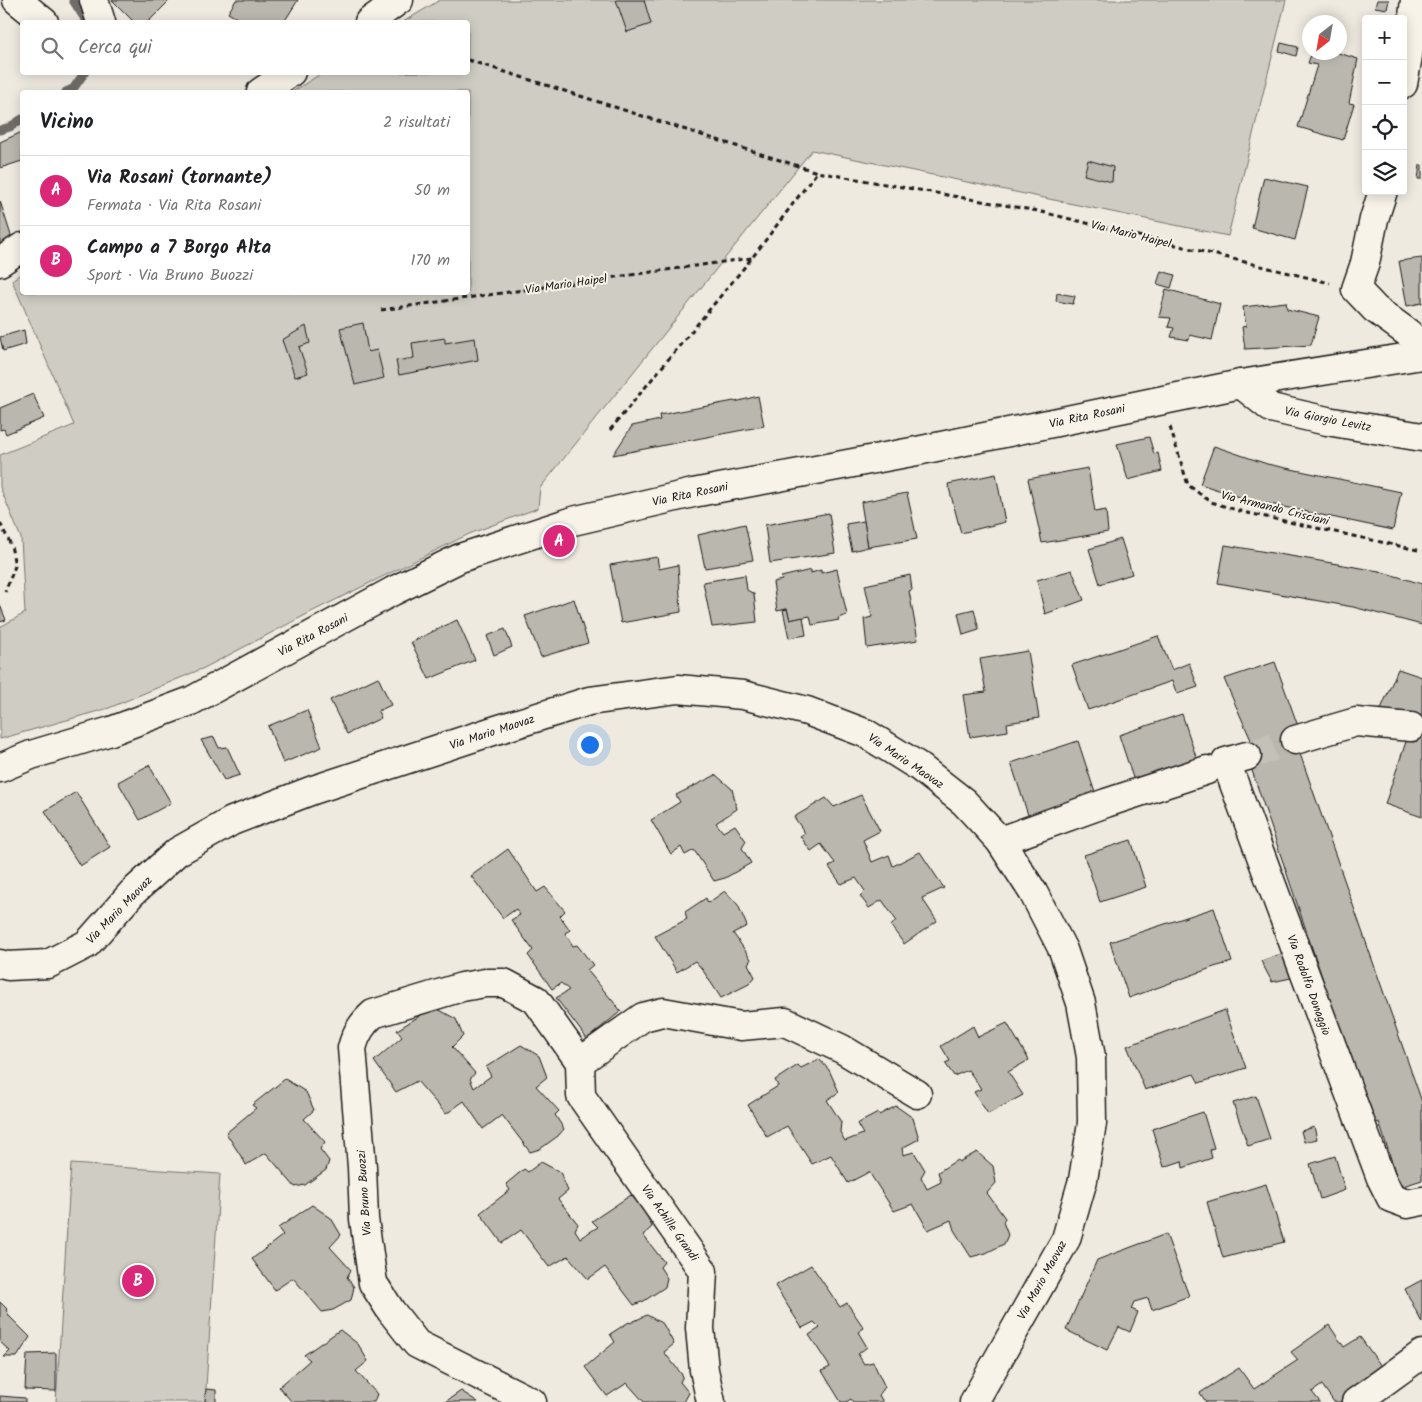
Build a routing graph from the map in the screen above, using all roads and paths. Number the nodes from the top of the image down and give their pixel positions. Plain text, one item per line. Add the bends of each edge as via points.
1 (17, 0) edge
2 (94, 0) edge
3 (399, 0) edge
4 (1415, 0) edge
5 (42, 20) edge
6 (100, 20) edge
7 (372, 20) edge
8 (470, 61) edge
9 (1407, 61) edge
10 (287, 75) edge
11 (263, 90) edge
12 (817, 172) junction
13 (1381, 195) edge
14 (20, 249) edge
15 (752, 258) junction
16 (0, 262) edge
17 (1356, 289) junction
18 (380, 310) dead end
19 (1422, 346) edge
20 (1422, 355) edge
21 (1240, 384) junction
22 (1170, 426) dead end
23 (610, 430) dead end
24 (1422, 437) edge
25 (0, 523) edge
26 (1422, 551) edge
27 (5, 592) dead end
28 (1411, 727) dead end
29 (1295, 740) tunnel mouth
30 (1247, 756) tunnel mouth
31 (0, 768) edge
32 (1207, 770) dead end
33 (1000, 841) junction
34 (0, 964) edge
35 (580, 1062) junction
36 (917, 1094) dead end
37 (1422, 1201) edge
38 (1422, 1354) edge
39 (532, 1402) edge
40 (711, 1402) edge
41 (974, 1402) edge
42 (1356, 1402) edge

1 - 5 street
2 - 6 street
3 - 7 street
4 - 9 street
8 - 12 path, Via Mario Haipel
10 - 11 street
12 - 15 path
12 - 17 path, Via Mario Haipel via 1038,211
13 - 17 street
14 - 16 street
15 - 18 path, Via Mario Haipel
15 - 23 path
17 - 19 street via 1375,309
20 - 21 street, Via Rita Rosani
21 - 24 street, Via Giorgio Levitz via 1271,408
21 - 31 street, Via Rita Rosani via 917,451 693,493 573,521 460,558 191,701
22 - 26 path, Via Armando Crisciani via 1188,485 1211,502 1243,512
25 - 27 path via 11,544 16,566
28 - 29 street via 1356,722
30 - 37 street, Via Rodolfo Donaggio via 1226,762 1381,1178 1391,1198 1407,1204
32 - 33 street
33 - 34 street, Via Mario Maovaz via 964,802 918,766 865,733 807,711 743,695 678,690 589,701 313,790 232,821 177,852 132,894 87,944 48,964
33 - 41 street, Via Mario Maovaz via 1033,892 1063,950 1081,1003 1091,1057 1092,1123 1083,1180 1066,1239
35 - 36 street via 642,1018 663,1012 741,1026 785,1022 842,1049
35 - 39 street, Via Bruno Buozzi via 536,1000 504,983 462,987 373,1014 356,1034 352,1048 364,1219 373,1282 417,1344
35 - 40 street, Via Achille Grandi via 580,1096 703,1271 700,1328
38 - 42 street

